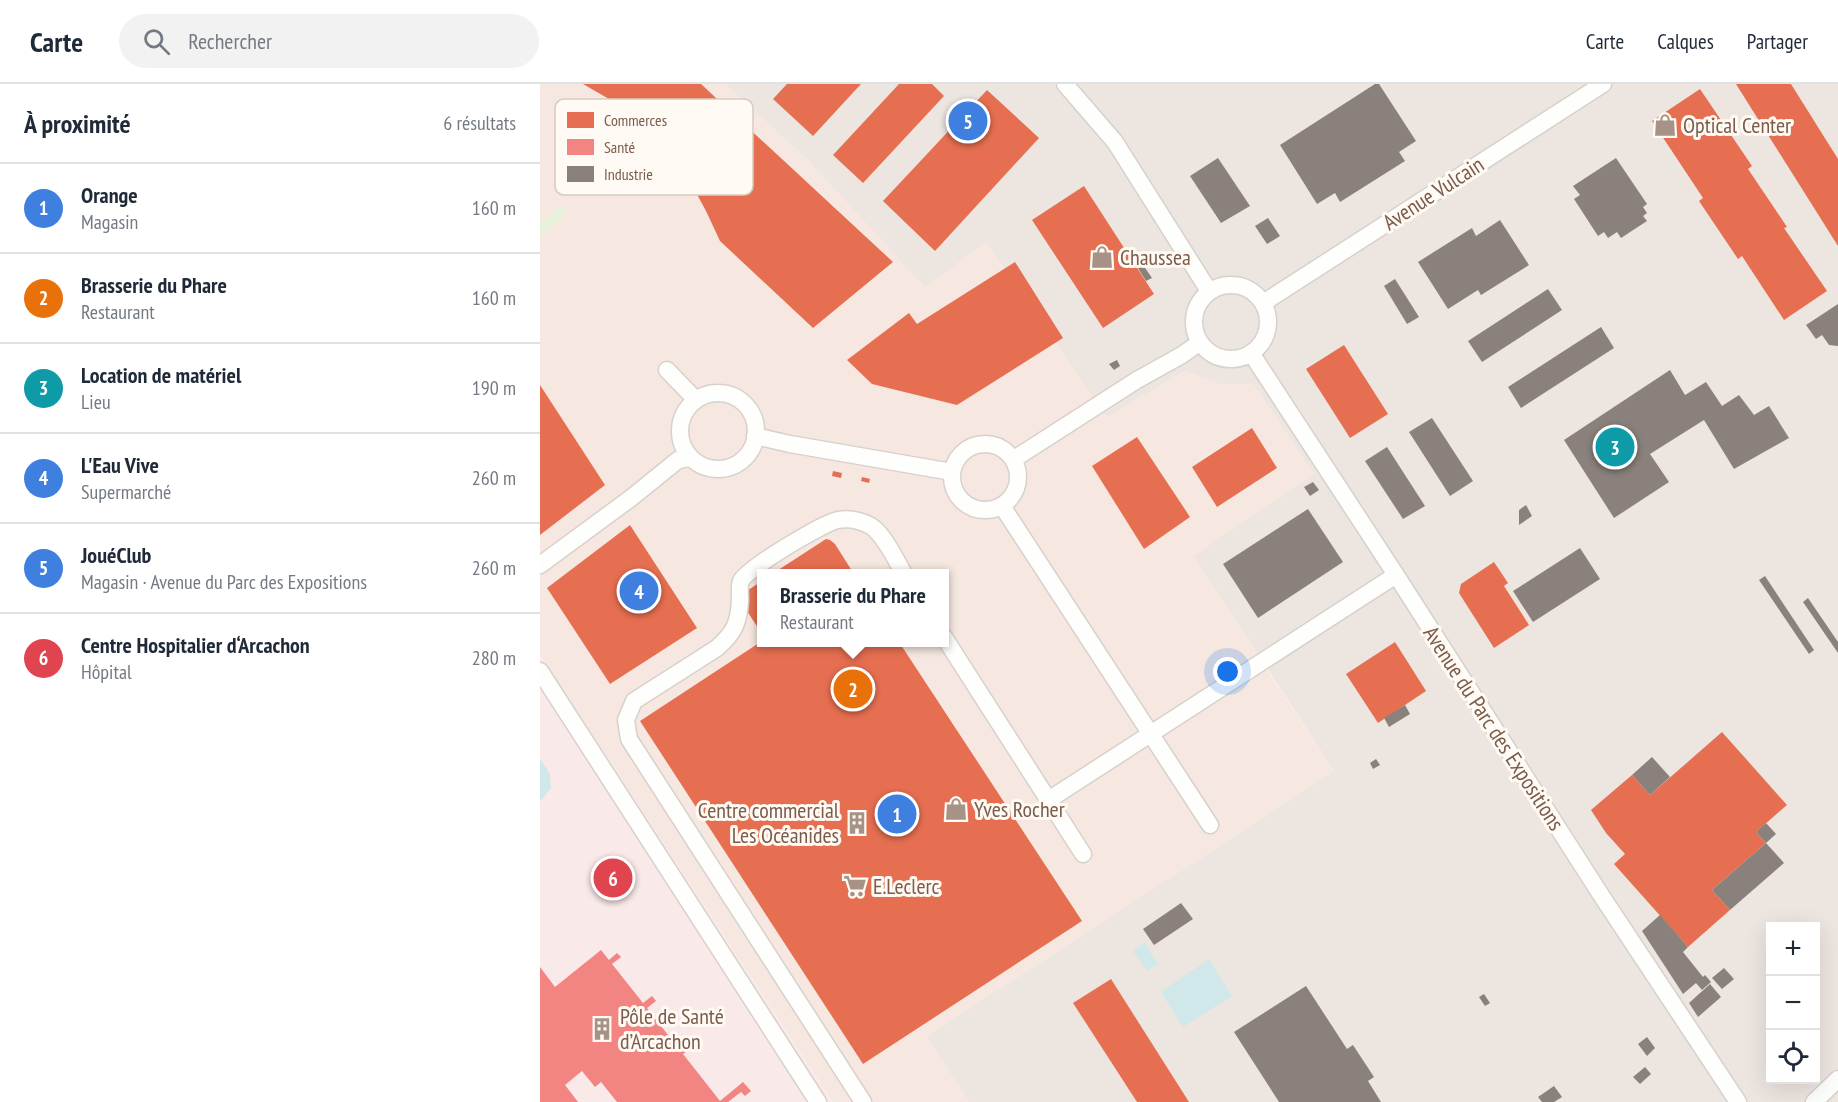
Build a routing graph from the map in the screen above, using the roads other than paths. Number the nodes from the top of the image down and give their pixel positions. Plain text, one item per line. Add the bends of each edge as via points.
1 (1065, 84) edge
2 (1603, 84) edge
3 (1209, 291) junction
4 (1263, 303) junction
5 (1199, 343) junction
6 (1251, 353) junction
7 (667, 370) dead end
8 (696, 400) junction
9 (755, 436) junction
10 (690, 458) junction
11 (1014, 459) junction
12 (952, 472) junction
13 (1002, 506) junction
14 (540, 565) edge
15 (902, 569) edge
16 (1396, 574) junction
17 (949, 643) edge
18 (540, 671) edge
19 (1150, 734) junction
20 (1050, 799) junction
21 (1210, 825) dead end
22 (1083, 854) dead end
23 (1838, 1079) edge
24 (818, 1102) edge
25 (863, 1102) edge
26 (1738, 1102) edge
27 (1814, 1102) edge

1 - 3 street via 1115,142
2 - 4 street, Avenue Vulcain
3 - 4 street via 1229,285 1241,287
3 - 5 street via 1194,315
4 - 6 street via 1268,324 1265,336
5 - 6 street via 1215,356 1227,359
5 - 11 street
6 - 16 street, Avenue du Parc des Expositions
7 - 8 street
8 - 9 street via 721,393 743,403 751,412
8 - 10 street via 681,421 683,447
9 - 10 street via 752,447 736,464 712,469
9 - 12 street
10 - 14 street via 678,460
11 - 12 street via 998,446 979,444 961,454
11 - 13 street via 1019,479 1011,499
12 - 13 street via 956,493 971,508 992,510
13 - 19 street
15 - 25 street via 882,537 872,526 860,521 835,521 803,537 752,569 741,581 739,618 728,638 634,701 626,720 630,739
16 - 19 street
16 - 26 street, Avenue du Parc des Expositions
17 - 20 street
18 - 24 street
19 - 20 street
19 - 21 street
20 - 22 street
23 - 27 street

